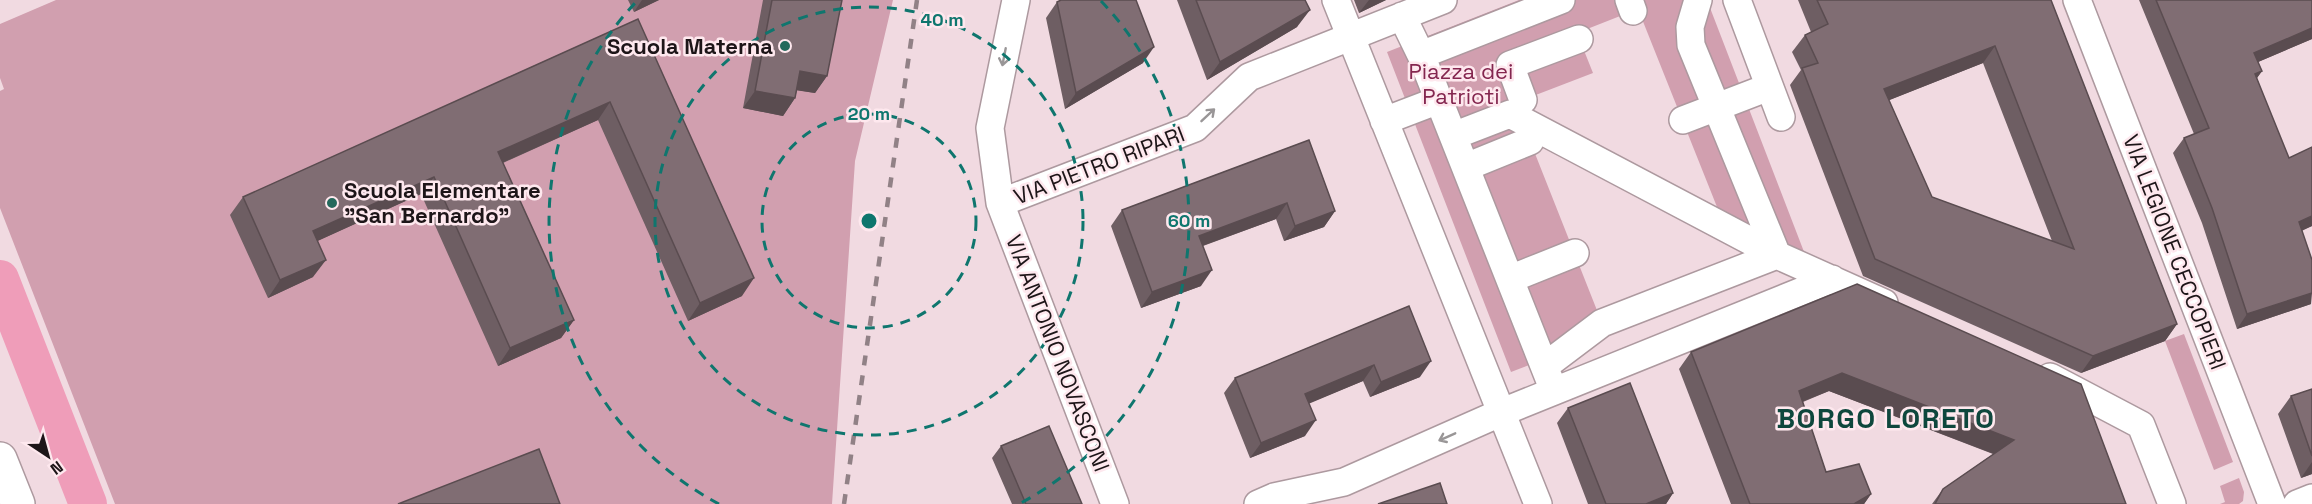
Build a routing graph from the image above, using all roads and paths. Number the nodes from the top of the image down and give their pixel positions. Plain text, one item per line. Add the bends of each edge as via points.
1 (1016, 0) edge
2 (1336, 0) edge
3 (1443, 0) edge
4 (1561, 0) edge
5 (1698, 0) edge
6 (1737, 0) edge
7 (2077, 0) edge
8 (1402, 16) junction
9 (1350, 36) junction
10 (1579, 39) dead end
11 (1421, 55) junction
12 (1769, 87) junction
13 (1439, 100) junction
14 (1523, 100) dead end
15 (1716, 107) junction
16 (1781, 117) dead end
17 (1683, 120) dead end
18 (1384, 121) junction
19 (1453, 136) junction
20 (1530, 141) dead end
21 (1466, 167) junction
22 (1000, 203) junction
23 (1575, 253) dead end
24 (1777, 255) junction
25 (1510, 279) junction
26 (1832, 279) junction
27 (1908, 313) edge
28 (2027, 367) edge
29 (1550, 379) junction
30 (1500, 413) junction
31 (0, 459) edge
32 (2312, 498) edge
33 (18, 504) edge
34 (1115, 504) edge
35 (1258, 504) edge
36 (1538, 504) edge
37 (2172, 504) edge
38 (2272, 504) edge
39 (2297, 504) edge

1 -> 22 street, VIA ANTONIO NOVASCONI via 990,128
2 - 9 street
3 - 8 street
4 - 11 street
5 - 15 street via 1690,27 1691,45
6 - 12 street
7 - 38 street, VIA LEGIONE CECCOPIERI
8 - 9 street
8 - 11 street
9 - 18 street
22 -> 9 street, VIA PIETRO RIPARI via 1195,128 1249,76
10 - 14 street via 1510,65
11 - 13 street
12 - 15 street
12 - 16 street
13 - 18 street
13 - 19 street
15 - 17 street
15 - 24 street
18 - 30 street
19 - 21 street
19 - 24 street via 1510,114
20 - 21 street
21 - 25 street
22 - 34 street, VIA ANTONIO NOVASCONI
23 - 25 street
24 - 26 street
24 - 29 street via 1602,323
25 - 29 street
26 - 27 street
26 - 29 street via 1768,306
28 - 37 street via 2071,386 2141,425
29 - 30 street
30 -> 35 street via 1344,482
30 - 36 street
31 - 33 main road
32 - 39 street

